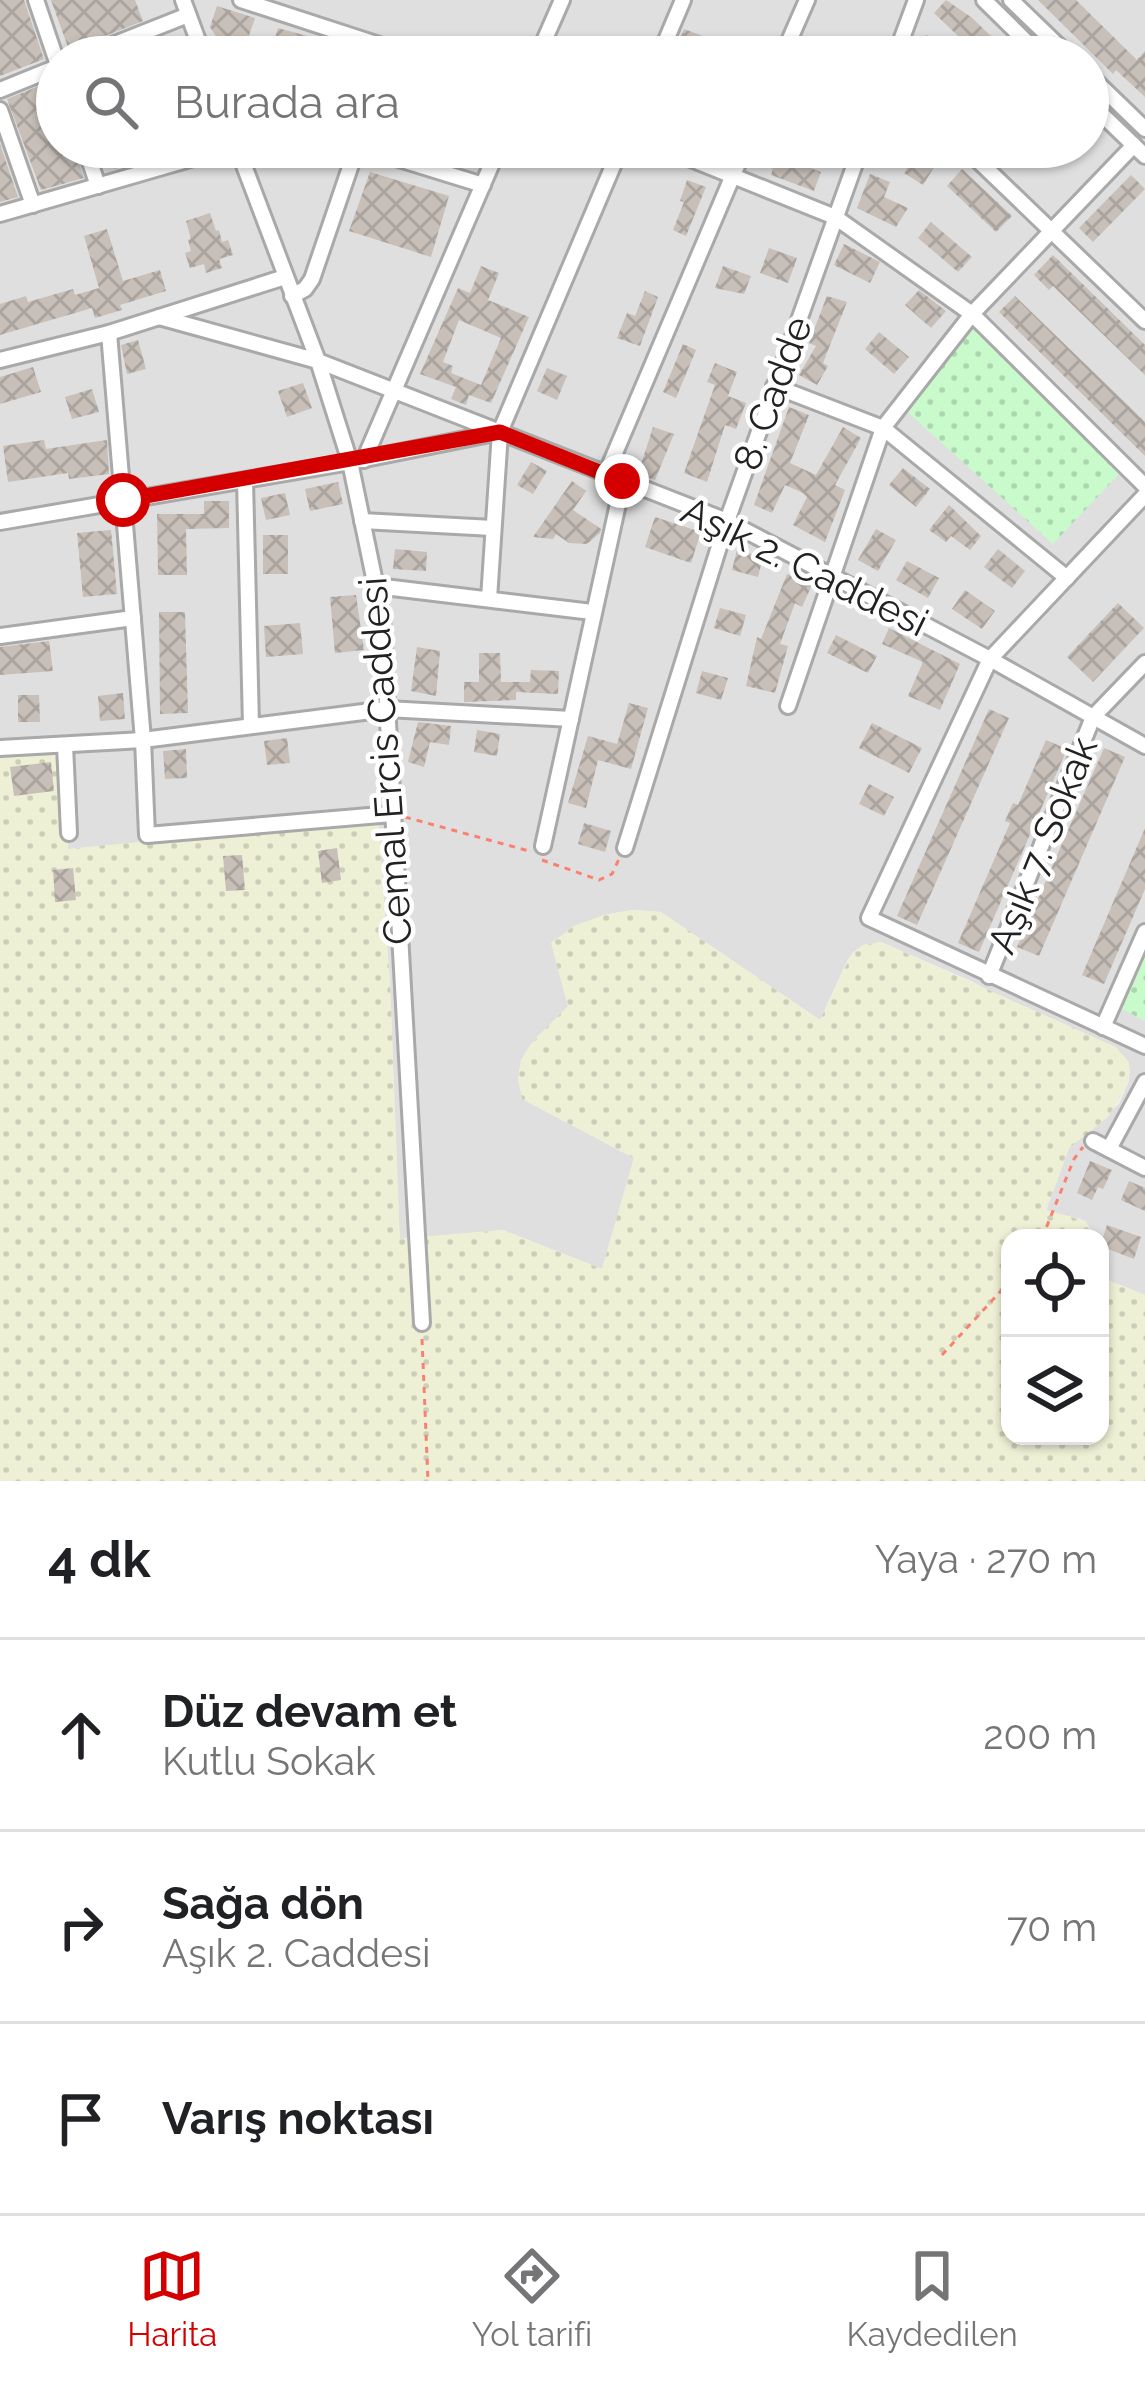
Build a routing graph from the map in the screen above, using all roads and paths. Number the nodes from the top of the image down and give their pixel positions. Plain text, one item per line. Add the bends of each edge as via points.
1 (36, 0) edge
2 (241, 0) edge
3 (562, 0) edge
4 (683, 0) edge
5 (806, 0) edge
6 (916, 0) edge
7 (984, 0) edge
8 (1011, 0) edge
9 (185, 8) edge
10 (48, 36) edge
11 (126, 36) edge
12 (196, 36) edge
13 (352, 36) edge
14 (547, 36) edge
15 (667, 36) edge
16 (791, 36) edge
17 (903, 36) edge
18 (1021, 36) edge
19 (1048, 36) edge
20 (36, 74) edge
21 (0, 90) edge
22 (1109, 94) edge
23 (0, 110) edge
24 (1109, 121) edge
25 (1145, 129) edge
26 (1140, 150) edge
27 (92, 168) edge
28 (161, 168) edge
29 (242, 168) edge
30 (351, 168) edge
31 (427, 168) edge
32 (490, 168) edge
33 (611, 168) edge
34 (712, 168) edge
35 (736, 168) edge
36 (853, 168) edge
37 (987, 168) edge
38 (732, 176) junction
39 (483, 185) junction
40 (98, 186) junction
41 (33, 205) junction
42 (0, 214) edge
43 (835, 217) junction
44 (1053, 230) junction
45 (285, 277) junction
46 (292, 296) junction
47 (972, 314) junction
48 (159, 317) junction
49 (1145, 321) edge
50 (109, 333) junction
51 (0, 361) edge
52 (318, 361) junction
53 (775, 386) junction
54 (394, 391) junction
55 (883, 428) junction
56 (500, 432) junction
57 (357, 461) junction
58 (606, 474) junction
59 (244, 481) junction
60 (622, 481) junction
61 (1145, 490) edge
62 (123, 500) junction
63 (362, 520) junction
64 (727, 521) junction
65 (0, 522) edge
66 (494, 528) junction
67 (832, 577) junction
68 (1067, 578) junction
69 (376, 586) junction
70 (489, 599) junction
71 (592, 612) junction
72 (133, 618) junction
73 (0, 636) edge
74 (990, 659) junction
75 (1145, 663) edge
76 (788, 706) dead end
77 (387, 710) junction
78 (1093, 717) junction
79 (571, 719) junction
80 (251, 725) junction
81 (143, 740) junction
82 (65, 745) junction
83 (1145, 746) edge
84 (0, 748) edge
85 (392, 814) junction
86 (70, 833) dead end
87 (543, 846) dead end
88 (625, 848) joint
89 (1145, 932) edge
90 (989, 976) junction
91 (1102, 1027) junction
92 (1145, 1046) edge
93 (1145, 1082) edge
94 (1094, 1141) joint
95 (1109, 1150) junction
96 (1145, 1168) edge
97 (1046, 1229) edge
98 (1001, 1291) edge
99 (422, 1324) joint
100 (942, 1355) dead end
101 (428, 1481) edge

1 - 10 street
2 - 13 street
3 - 14 street
4 - 15 street
5 - 16 street
6 - 17 street
7 - 18 street
8 - 19 street
9 - 11 street
9 - 12 street
20 - 21 street
22 - 25 street
23 - 41 street
24 - 26 street
26 - 44 street
27 - 40 street
28 - 40 street
29 - 45 street, Cemal Ercis Caddesi
30 - 46 street via 312,278
31 - 39 street
32 - 39 street
33 - 56 street
34 - 38 street
35 - 38 street
36 - 43 street, 8. Cadde
37 - 44 street
38 - 43 street
38 - 58 street
39 - 54 street
40 - 41 street
41 - 42 street
43 - 47 street
43 - 53 street, 8. Cadde
44 - 47 street
44 - 49 street
45 - 46 street, Cemal Ercis Caddesi
45 - 48 street
46 - 52 street, Cemal Ercis Caddesi
47 - 55 street
47 - 61 street
48 - 50 street
48 - 52 street, Aşık 2. Caddesi
50 - 51 street
50 - 62 street
52 - 54 street, Aşık 2. Caddesi
52 - 57 street, Cemal Ercis Caddesi
53 - 55 street
53 - 64 street, 8. Cadde
54 - 56 street, Aşık 2. Caddesi
54 - 57 street
55 - 67 street
55 - 68 street
56 - 57 street
56 - 58 street, Aşık 2. Caddesi
56 - 66 street
57 - 59 street
57 - 63 street, Cemal Ercis Caddesi
58 - 60 street, Aşık 2. Caddesi
59 - 62 street
59 - 80 street
60 - 64 street, Aşık 2. Caddesi
60 - 71 street
61 - 68 street
62 - 65 street
62 - 72 street
63 - 66 street
63 - 69 street, Cemal Ercis Caddesi
64 - 67 street, Aşık 2. Caddesi
64 - 88 street, 8. Cadde
66 - 70 street
67 - 74 street, Aşık 2. Caddesi
67 - 76 street
68 - 74 street
69 - 70 street
69 - 77 street, Cemal Ercis Caddesi
70 - 71 street
71 - 79 street
72 - 73 street
72 - 81 street
74 - 78 street, Aşık 2. Caddesi
74 - 90 street via 869,918
75 - 78 street, Aşık 7. Sokak
77 - 79 street
77 - 80 street
77 - 85 street, Cemal Ercis Caddesi
78 - 83 street, Aşık 2. Caddesi
78 - 90 street, Aşık 7. Sokak
79 - 87 street
80 - 81 street
81 - 82 street
81 - 85 street via 147,835
82 - 84 street
82 - 86 street
85 - 88 path via 527,850 594,880 612,874
85 - 99 street, Cemal Ercis Caddesi
89 - 91 street
90 - 91 street
91 - 92 street
93 - 95 street
94 - 95 street
94 - 97 path via 1074,1160
95 - 96 street
98 - 100 path
99 - 101 path

